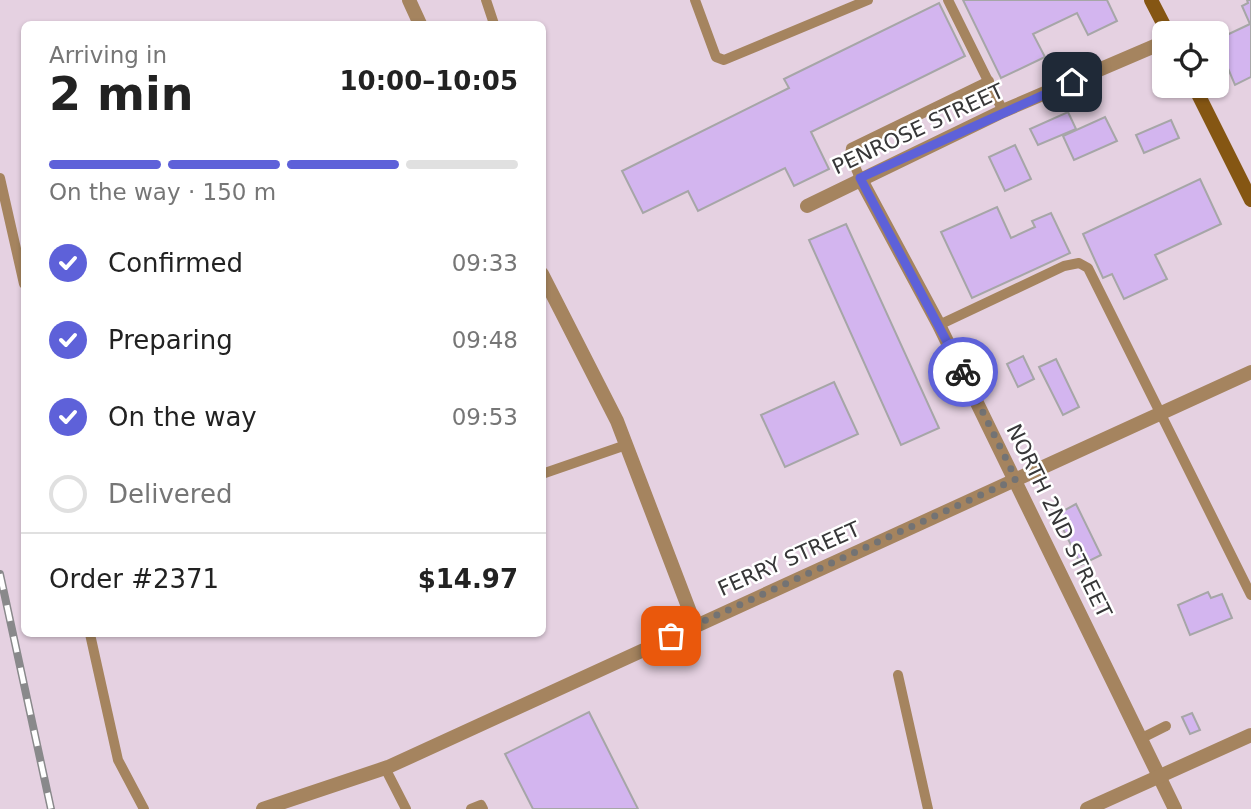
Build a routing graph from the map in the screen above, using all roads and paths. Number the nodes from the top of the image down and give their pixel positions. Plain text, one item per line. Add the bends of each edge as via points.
1 (409, 0) edge
2 (486, 0) edge
3 (695, 0) edge
4 (869, 0) edge
5 (948, 0) edge
6 (1152, 0) edge
7 (419, 21) edge
8 (493, 21) edge
9 (1162, 21) edge
10 (1152, 47) edge
11 (989, 81) junction
12 (1200, 98) edge
13 (1003, 111) junction
14 (0, 178) edge
15 (860, 178) junction
16 (1251, 200) edge
17 (807, 206) dead end
18 (21, 271) edge
19 (546, 282) edge
20 (939, 325) junction
21 (1251, 372) edge
22 (1158, 414) junction
23 (626, 445) junction
24 (546, 473) edge
25 (1016, 479) junction
26 (1251, 595) edge
27 (695, 625) junction
28 (91, 637) edge
29 (898, 675) dead end
30 (1166, 726) dead end
31 (1251, 735) edge
32 (1140, 739) junction
33 (384, 768) junction
34 (1158, 777) junction
35 (144, 809) edge
36 (263, 809) edge
37 (406, 809) edge
38 (471, 809) edge
39 (483, 809) edge
40 (928, 809) edge
41 (1087, 809) edge
42 (1175, 809) edge

1 - 7 street
2 - 8 lane
3 - 4 lane via 716,57 724,60
5 - 11 lane
6 - 9 main road
10 - 13 street, PENROSE STREET
11 - 13 lane
11 - 15 lane via 851,148
12 - 16 main road
13 - 15 street, PENROSE STREET
14 - 18 lane
15 - 17 street, PENROSE STREET
15 - 20 street, NORTH 2ND STREET
19 - 23 street
20 - 22 lane via 1079,263 1088,268
20 - 25 street, NORTH 2ND STREET
21 - 22 street, FERRY STREET
22 - 25 street, FERRY STREET
22 - 26 lane
23 - 24 lane
23 - 27 street
25 - 27 street, FERRY STREET
25 - 32 street, NORTH 2ND STREET
27 - 33 street, FERRY STREET
28 - 35 lane via 118,760
29 - 40 lane
30 - 32 lane
31 - 34 street
32 - 34 street, NORTH 2ND STREET
33 - 36 street, FERRY STREET
33 - 37 lane
34 - 41 street
34 - 42 street, NORTH 2ND STREET
38 - 39 lane via 481,805

